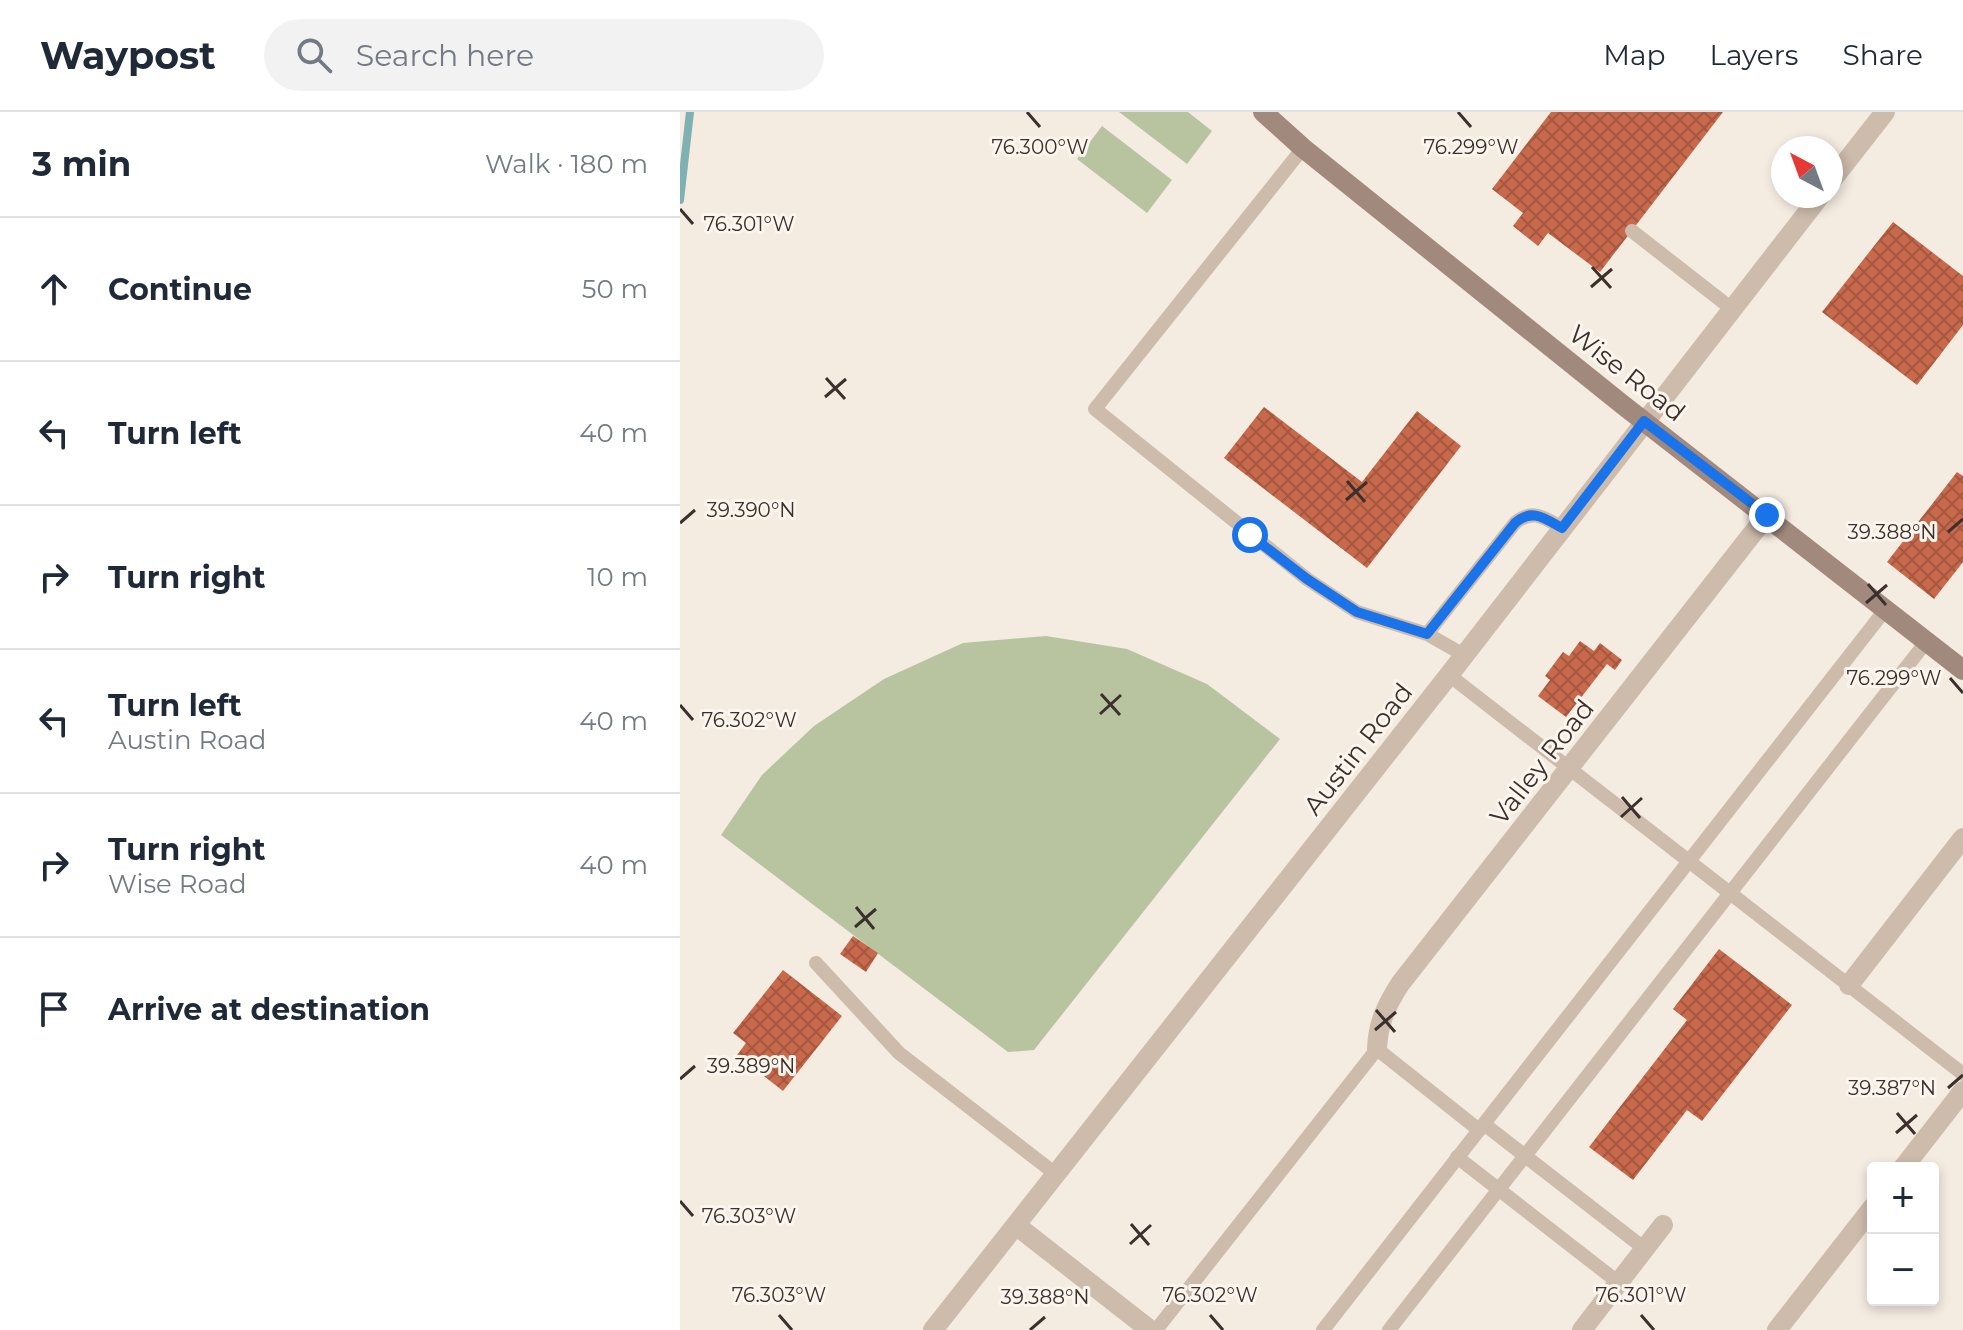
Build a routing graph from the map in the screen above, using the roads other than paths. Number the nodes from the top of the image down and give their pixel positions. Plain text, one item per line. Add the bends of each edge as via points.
1 (1263, 112) edge
2 (1885, 112) edge
3 (1303, 148) junction
4 (1843, 166) edge
5 (1811, 208) edge
6 (1632, 231) dead end
7 (1732, 309) junction
8 (1644, 421) junction
9 (1767, 515) junction
10 (1562, 528) junction
11 (1885, 610) junction
12 (1427, 634) junction
13 (1926, 642) junction
14 (1464, 655) junction
15 (1963, 670) edge
16 (1449, 675) junction
17 (1570, 769) junction
18 (1963, 838) edge
19 (1688, 861) junction
20 (1730, 893) junction
21 (816, 963) dead end
22 (1849, 985) junction
23 (1377, 1049) junction
24 (1963, 1074) edge
25 (1963, 1091) edge
26 (1481, 1127) junction
27 (1525, 1156) junction
28 (1457, 1157) junction
29 (1908, 1162) edge
30 (1057, 1175) junction
31 (1499, 1189) junction
32 (1867, 1215) edge
33 (1663, 1225) dead end
34 (1017, 1226) junction
35 (1645, 1249) junction
36 (1619, 1283) junction
37 (933, 1330) edge
38 (1153, 1330) edge
39 (1323, 1330) edge
40 (1389, 1330) edge
41 (1582, 1330) edge
42 (1777, 1330) edge

1 - 3 street, Wise Road
2 - 4 street
3 - 8 street, Wise Road
3 - 12 lane via 1095,409 1307,579 1357,612
5 - 7 street, Austin Road
6 - 7 lane
7 - 8 street, Austin Road
8 - 9 street, Wise Road
8 - 10 street, Austin Road
9 - 11 street, Wise Road
9 - 17 street, Valley Road
10 - 12 lane via 1538,514 1523,516
10 - 14 street, Austin Road
11 - 13 street, Wise Road
11 - 19 lane
12 - 14 lane
13 - 15 street, Wise Road
13 - 20 lane
14 - 16 street, Austin Road
16 - 17 lane
16 - 30 street, Austin Road
17 - 19 lane
17 - 23 street, Valley Road via 1400,984 1378,1026
18 - 22 street
19 - 20 lane
19 - 26 lane
20 - 22 lane
20 - 27 lane
21 - 30 lane via 899,1053
22 - 24 lane
23 - 26 lane
23 - 38 lane
25 - 29 street
26 - 27 lane
26 - 28 lane
27 - 31 lane
27 - 35 lane
28 - 31 lane
28 - 39 lane
30 - 34 street, Austin Road
31 - 36 lane
31 - 40 lane
32 - 42 street
33 - 35 street
34 - 37 street, Austin Road
34 - 38 street
35 - 36 street
36 - 41 street

